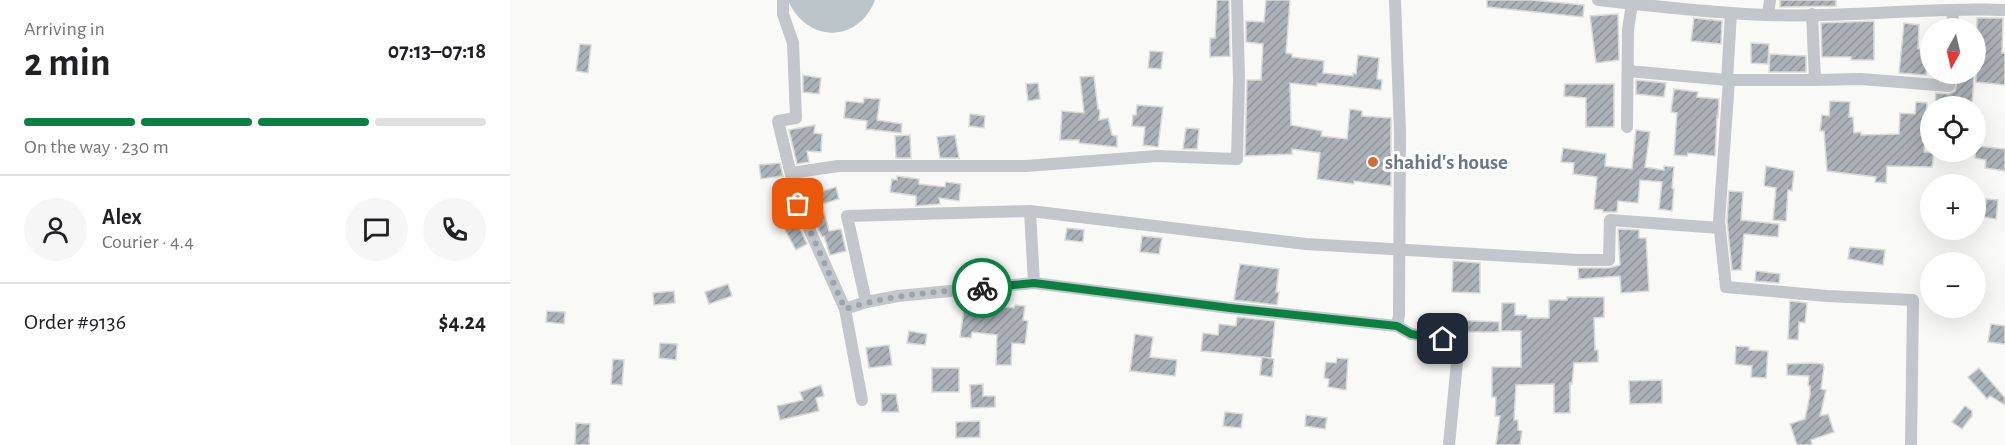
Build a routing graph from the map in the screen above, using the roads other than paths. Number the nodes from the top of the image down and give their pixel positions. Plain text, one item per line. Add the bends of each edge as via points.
1 (783, 0) edge
2 (1237, 0) edge
3 (1395, 0) edge
4 (1598, 0) edge
5 (1770, 0) edge
6 (1632, 3) junction
7 (1679, 4) edge
8 (1925, 5) edge
9 (2000, 7) edge
10 (1953, 10) junction
11 (1731, 13) junction
12 (1812, 14) junction
13 (1768, 15) junction
14 (1953, 18) edge
15 (1628, 72) junction
16 (1728, 80) junction
17 (1815, 80) junction
18 (1920, 84) edge
19 (1924, 84) edge
20 (1949, 84) edge
21 (1628, 128) dead end
22 (790, 173) junction
23 (1030, 211) junction
24 (1720, 228) junction
25 (1400, 251) junction
26 (1034, 283) junction
27 (866, 302) junction
28 (845, 309) junction
29 (1397, 326) junction
30 (862, 400) dead end
31 (1449, 445) edge
32 (1911, 445) edge

1 - 22 street via 783,14 793,43 796,118 778,121
2 - 22 street via 1237,159 1156,156 1026,166 838,166
3 - 25 street
4 - 6 street
5 - 13 street
6 - 7 street
6 - 15 street
7 - 11 street
8 - 10 street
8 - 12 street
9 - 10 street
10 - 14 street
11 - 13 street
11 - 16 street
12 - 13 street
12 - 17 street
15 - 16 street
15 - 21 street
16 - 17 street
16 - 24 street
17 - 18 street
19 - 20 street
22 - 28 street via 798,204
23 - 25 street
23 - 26 street
23 - 27 street via 847,216
24 - 25 street via 1610,220 1609,260
24 - 32 street via 1726,287 1913,300
25 - 29 street
26 - 27 street
26 - 29 street
27 - 28 street
28 - 30 street
29 - 31 street via 1411,334 1459,341

